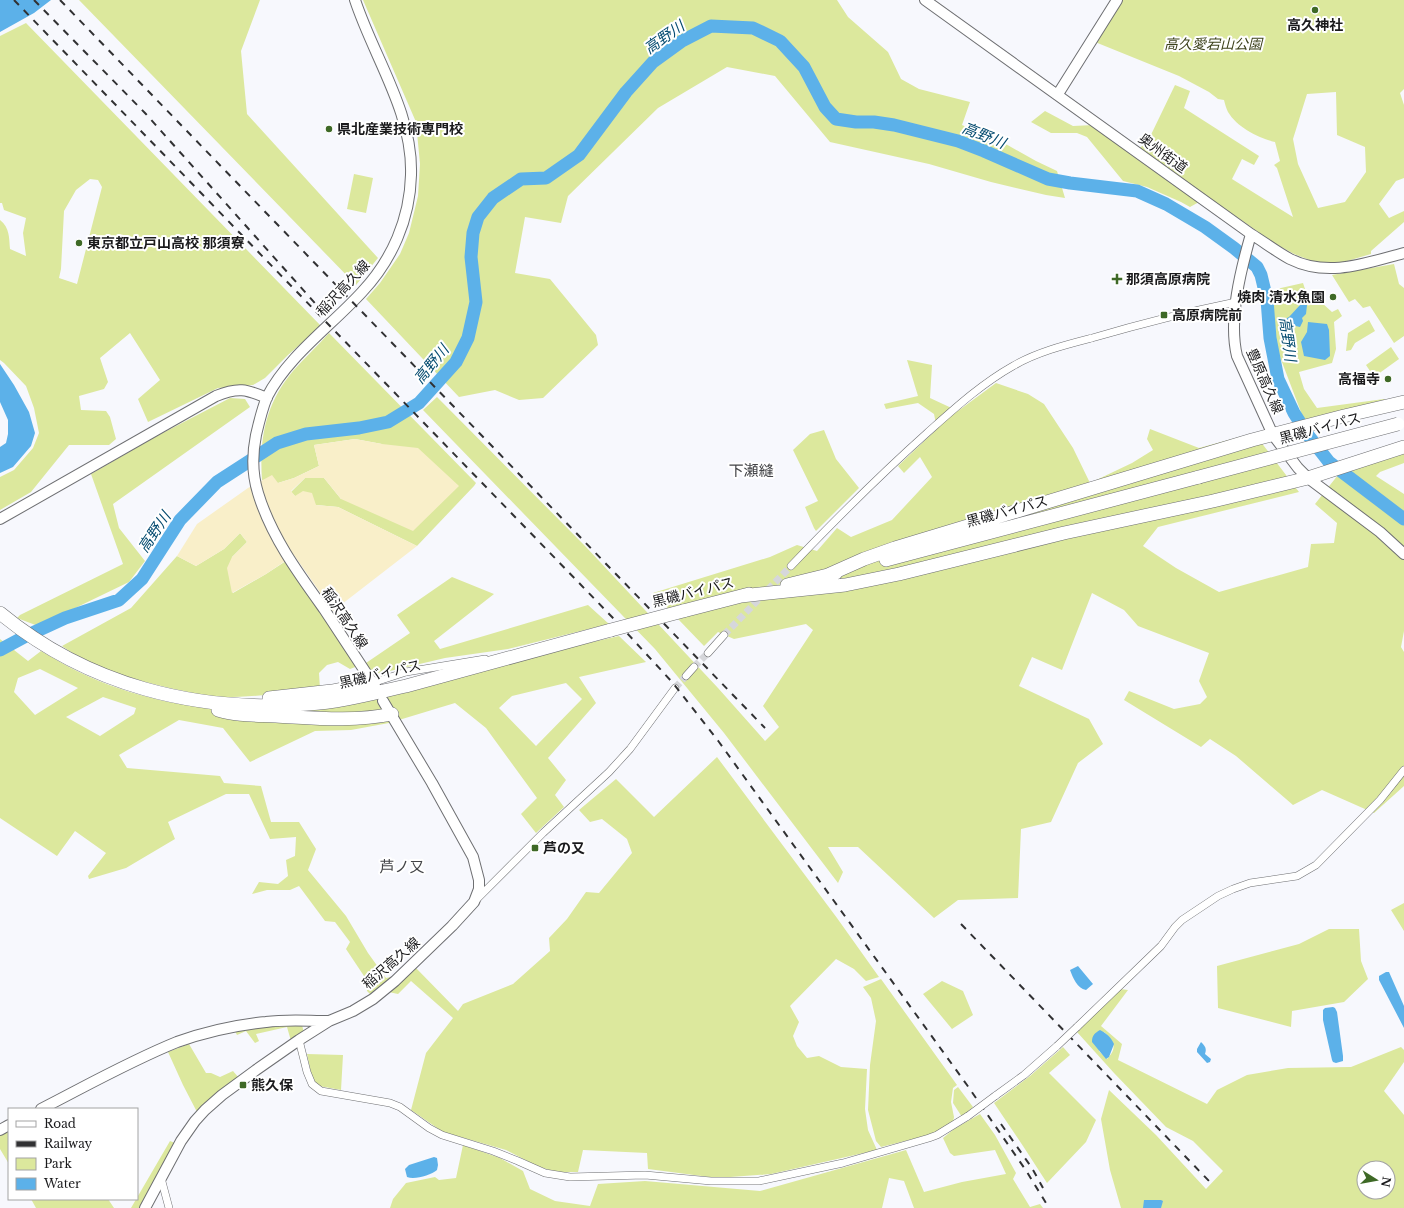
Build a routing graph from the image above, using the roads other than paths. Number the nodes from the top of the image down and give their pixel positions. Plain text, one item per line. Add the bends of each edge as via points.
1 (355, 0) edge
2 (1117, 0) edge
3 (927, 1) edge
4 (1058, 94) junction
5 (1251, 234) junction
6 (1404, 253) edge
7 (1236, 302) junction
8 (267, 398) junction
9 (1404, 402) edge
10 (1401, 423) edge
11 (1273, 435) junction
12 (1404, 447) edge
13 (1308, 478) junction
14 (0, 519) edge
15 (1404, 554) edge
16 (791, 566) tunnel mouth
17 (828, 575) junction
18 (741, 596) junction
19 (0, 613) edge
20 (724, 635) tunnel mouth
21 (708, 653) tunnel mouth
22 (516, 656) junction
23 (694, 667) tunnel mouth
24 (686, 676) tunnel mouth
25 (374, 686) junction
26 (675, 688) tunnel mouth
27 (203, 701) junction
28 (383, 701) dead end
29 (392, 714) junction
30 (1404, 770) edge
31 (474, 902) junction
32 (329, 1021) junction
33 (299, 1040) junction
34 (43, 1108) edge
35 (161, 1178) junction
36 (145, 1208) edge
37 (169, 1208) edge

1 - 8 main road, 稲沢高久線 via 404,121 411,175 407,210 395,245 375,276 292,362
2 - 4 main road
3 - 4 main road, 奥州街道
4 - 5 main road, 奥州街道
5 - 6 main road, 奥州街道 via 1290,259 1315,268 1341,268
5 - 7 main road, 豊原高久線
7 - 11 main road, 豊原高久線 via 1233,332 1237,356
7 - 16 street via 1077,342 1013,366 964,401 890,466
8 - 14 main road via 249,390 216,396
8 - 25 main road, 稲沢高久線 via 255,443 254,475 258,494 284,550
9 - 11 highway
10 - 17 highway, 黒磯バイパス, bridge
11 - 13 main road, 豊原高久線
11 - 17 highway via 895,548
12 - 13 highway
13 - 15 main road, 豊原高久線 via 1380,532
13 - 18 highway via 867,581
17 - 18 highway, 黒磯バイパス
18 - 22 highway, 黒磯バイパス, bridge
19 - 27 highway, 黒磯バイパス via 46,647 80,665 121,682
20 - 21 street
22 - 25 street via 406,672
22 - 27 highway, 黒磯バイパス via 406,686 303,705 258,706
23 - 24 street
25 - 27 highway via 265,699
26 - 31 street via 630,749 609,772 543,832
27 - 29 highway via 219,710 242,714 341,719 375,718
28 - 29 main road, 稲沢高久線
29 - 31 main road, 稲沢高久線 via 473,857 479,880
30 - 33 street, bridge via 1380,800 1316,865 1297,876 1233,889 1218,896 1178,924 1161,946 1057,1046 1024,1076 968,1116 929,1138 843,1162 759,1181 711,1181 645,1175 556,1176 493,1151 442,1135 390,1103 321,1091 312,1084
31 - 32 main road, 稲沢高久線 via 395,981 373,999
32 - 33 main road, 稲沢高久線
32 - 34 main road via 267,1022 203,1034 156,1052
33 - 35 main road, 稲沢高久線 via 205,1110 188,1130
35 - 36 main road, 稲沢高久線
35 - 37 street

